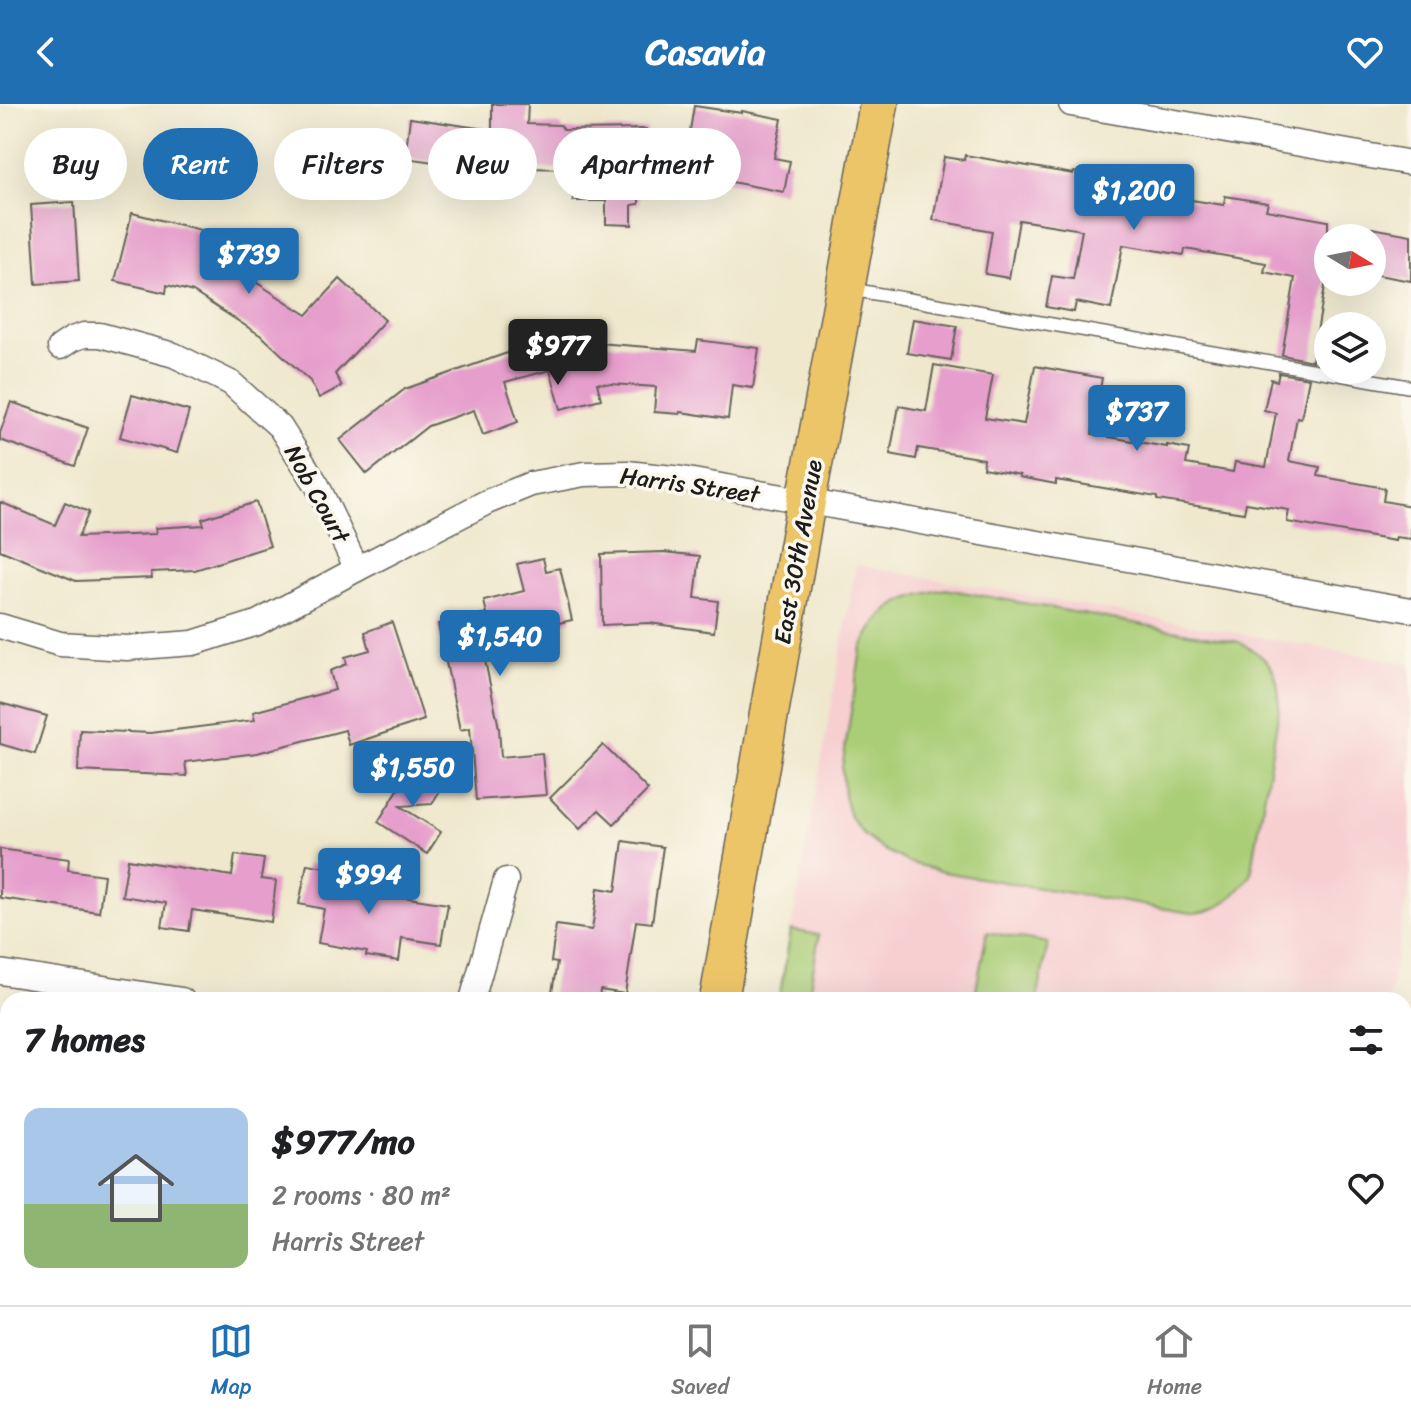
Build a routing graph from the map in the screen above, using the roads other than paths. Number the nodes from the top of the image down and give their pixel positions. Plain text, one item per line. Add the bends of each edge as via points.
1 (879, 104) edge
2 (1071, 104) edge
3 (1411, 163) edge
4 (846, 289) junction
5 (60, 347) dead end
6 (1411, 387) edge
7 (806, 502) junction
8 (357, 569) junction
9 (1411, 610) edge
10 (0, 626) edge
11 (506, 880) dead end
12 (0, 972) edge
13 (130, 992) edge
14 (474, 992) edge
15 (720, 992) edge

1 - 4 main road, East 30th Avenue
2 - 3 street
4 - 6 lane
4 - 7 main road, East 30th Avenue
5 - 8 street, Nob Court via 84,335 100,335 174,355 231,383 280,427 317,485
7 - 8 street, Harris Street via 682,479 584,474 531,484 487,502
7 - 9 street, Harris Street
7 - 15 main road, East 30th Avenue
8 - 10 street, Harris Street via 257,623 193,643 127,648 60,644
11 - 14 street
12 - 13 street

